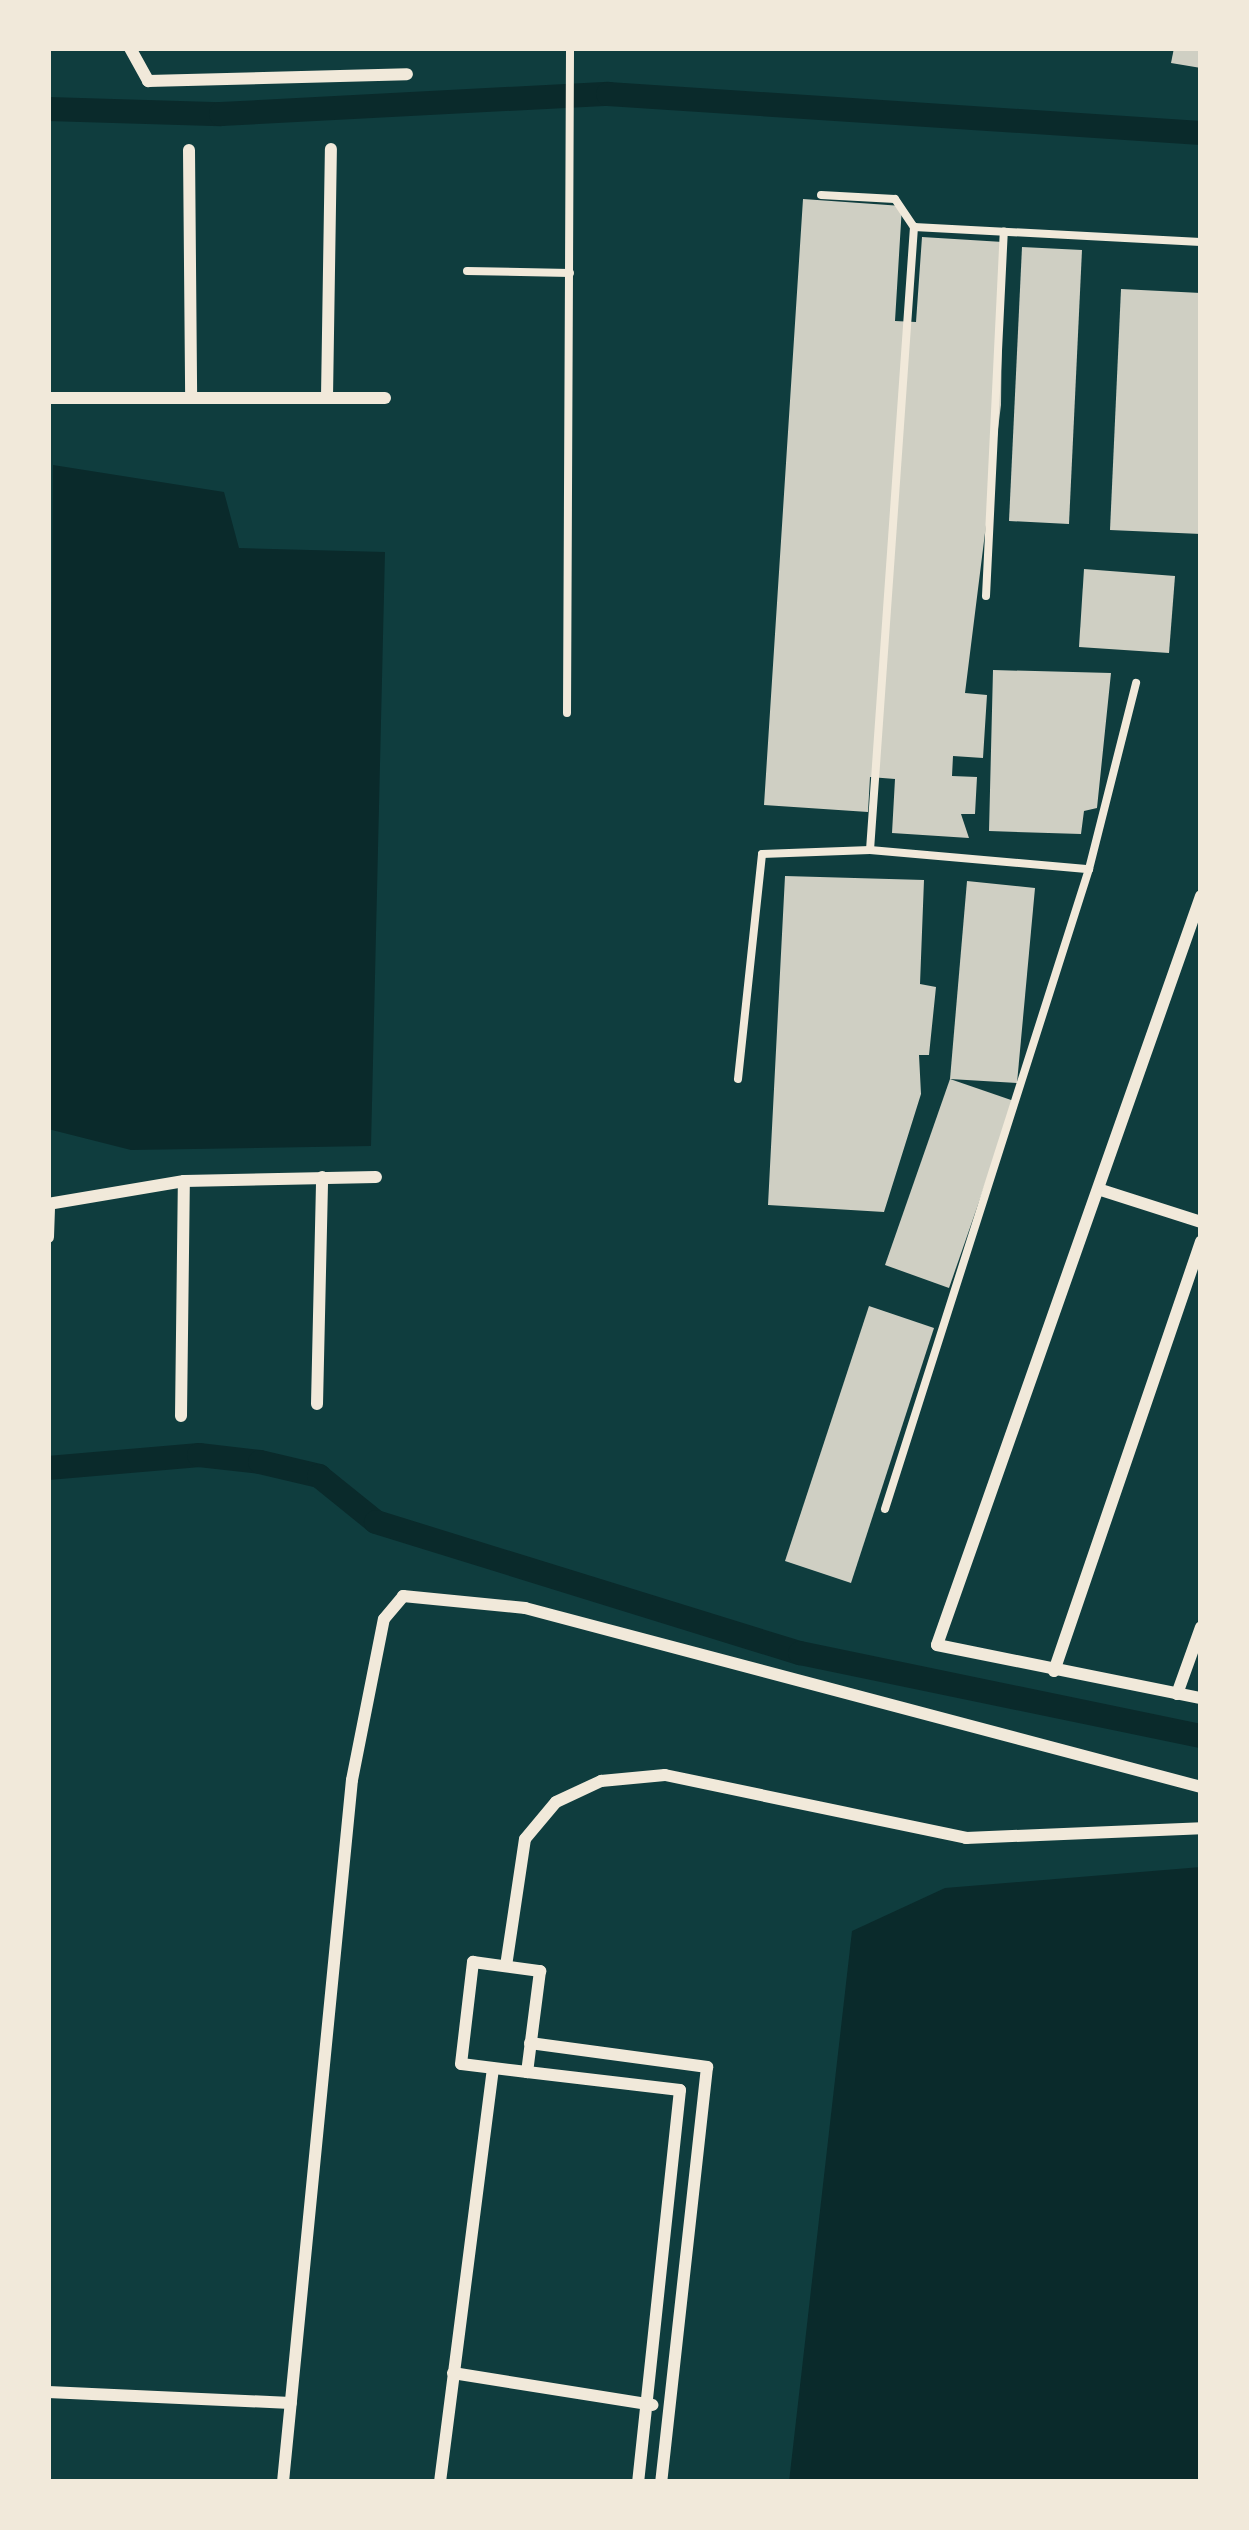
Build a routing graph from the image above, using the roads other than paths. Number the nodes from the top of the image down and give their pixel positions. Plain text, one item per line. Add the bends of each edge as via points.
1 (130, 48) edge
2 (570, 49) edge
3 (407, 74) dead end
4 (331, 149) dead end
5 (189, 150) dead end
6 (821, 195) dead end
7 (914, 226) junction
8 (1004, 231) junction
9 (1201, 242) edge
10 (466, 271) dead end
11 (570, 273) junction
12 (191, 396) junction
13 (327, 397) junction
14 (48, 398) edge
15 (385, 398) dead end
16 (986, 596) dead end
17 (1136, 683) dead end
18 (567, 712) dead end
19 (870, 850) junction
20 (1089, 869) junction
21 (1201, 896) edge
22 (738, 1078) dead end
23 (322, 1177) junction
24 (376, 1177) dead end
25 (184, 1181) junction
26 (1101, 1190) junction
27 (48, 1204) edge
28 (1201, 1222) edge
29 (48, 1237) edge
30 (1201, 1241) edge
31 (317, 1404) dead end
32 (181, 1416) dead end
33 (885, 1509) dead end
34 (1201, 1627) edge
35 (1054, 1671) junction
36 (1177, 1694) junction
37 (1201, 1698) edge
38 (1201, 1787) edge
39 (1201, 1828) edge
40 (506, 1966) junction
41 (530, 2043) junction
42 (493, 2068) junction
43 (527, 2072) junction
44 (679, 2104) junction
45 (701, 2110) junction
46 (453, 2373) junction
47 (48, 2392) edge
48 (291, 2404) junction
49 (646, 2404) junction
50 (665, 2407) junction
51 (284, 2482) edge
52 (440, 2482) edge
53 (638, 2482) edge
54 (662, 2482) edge

1 - 3 street via 148,81
2 - 11 lane
4 - 13 street
5 - 12 street
6 - 7 lane via 895,199
7 - 8 lane
7 - 19 lane
8 - 9 lane
8 - 16 lane
10 - 11 lane
11 - 18 lane
12 - 13 street
12 - 14 street
13 - 15 street
17 - 20 lane
19 - 20 lane
19 - 22 lane via 780,850 754,867
20 - 33 lane
21 - 26 street
23 - 24 street
23 - 25 street
23 - 31 street
25 - 27 street
25 - 32 street
26 - 28 street
26 - 35 street via 938,1646
27 - 29 street
30 - 35 street
34 - 36 street
35 - 36 street
36 - 37 street
38 - 48 street via 525,1608 403,1597 384,1619 352,1780
39 - 40 street via 966,1838 664,1775 602,1781 556,1802 525,1839
40 - 41 street via 540,1971
40 - 42 street via 473,1962 460,2064
41 - 43 street
41 - 45 street via 706,2067
42 - 43 street
42 - 46 street
43 - 44 street via 680,2090
44 - 45 street
44 - 49 street
45 - 50 street
46 - 49 street
46 - 52 street
47 - 48 street
48 - 51 street
49 - 50 street
49 - 53 street
50 - 54 street

